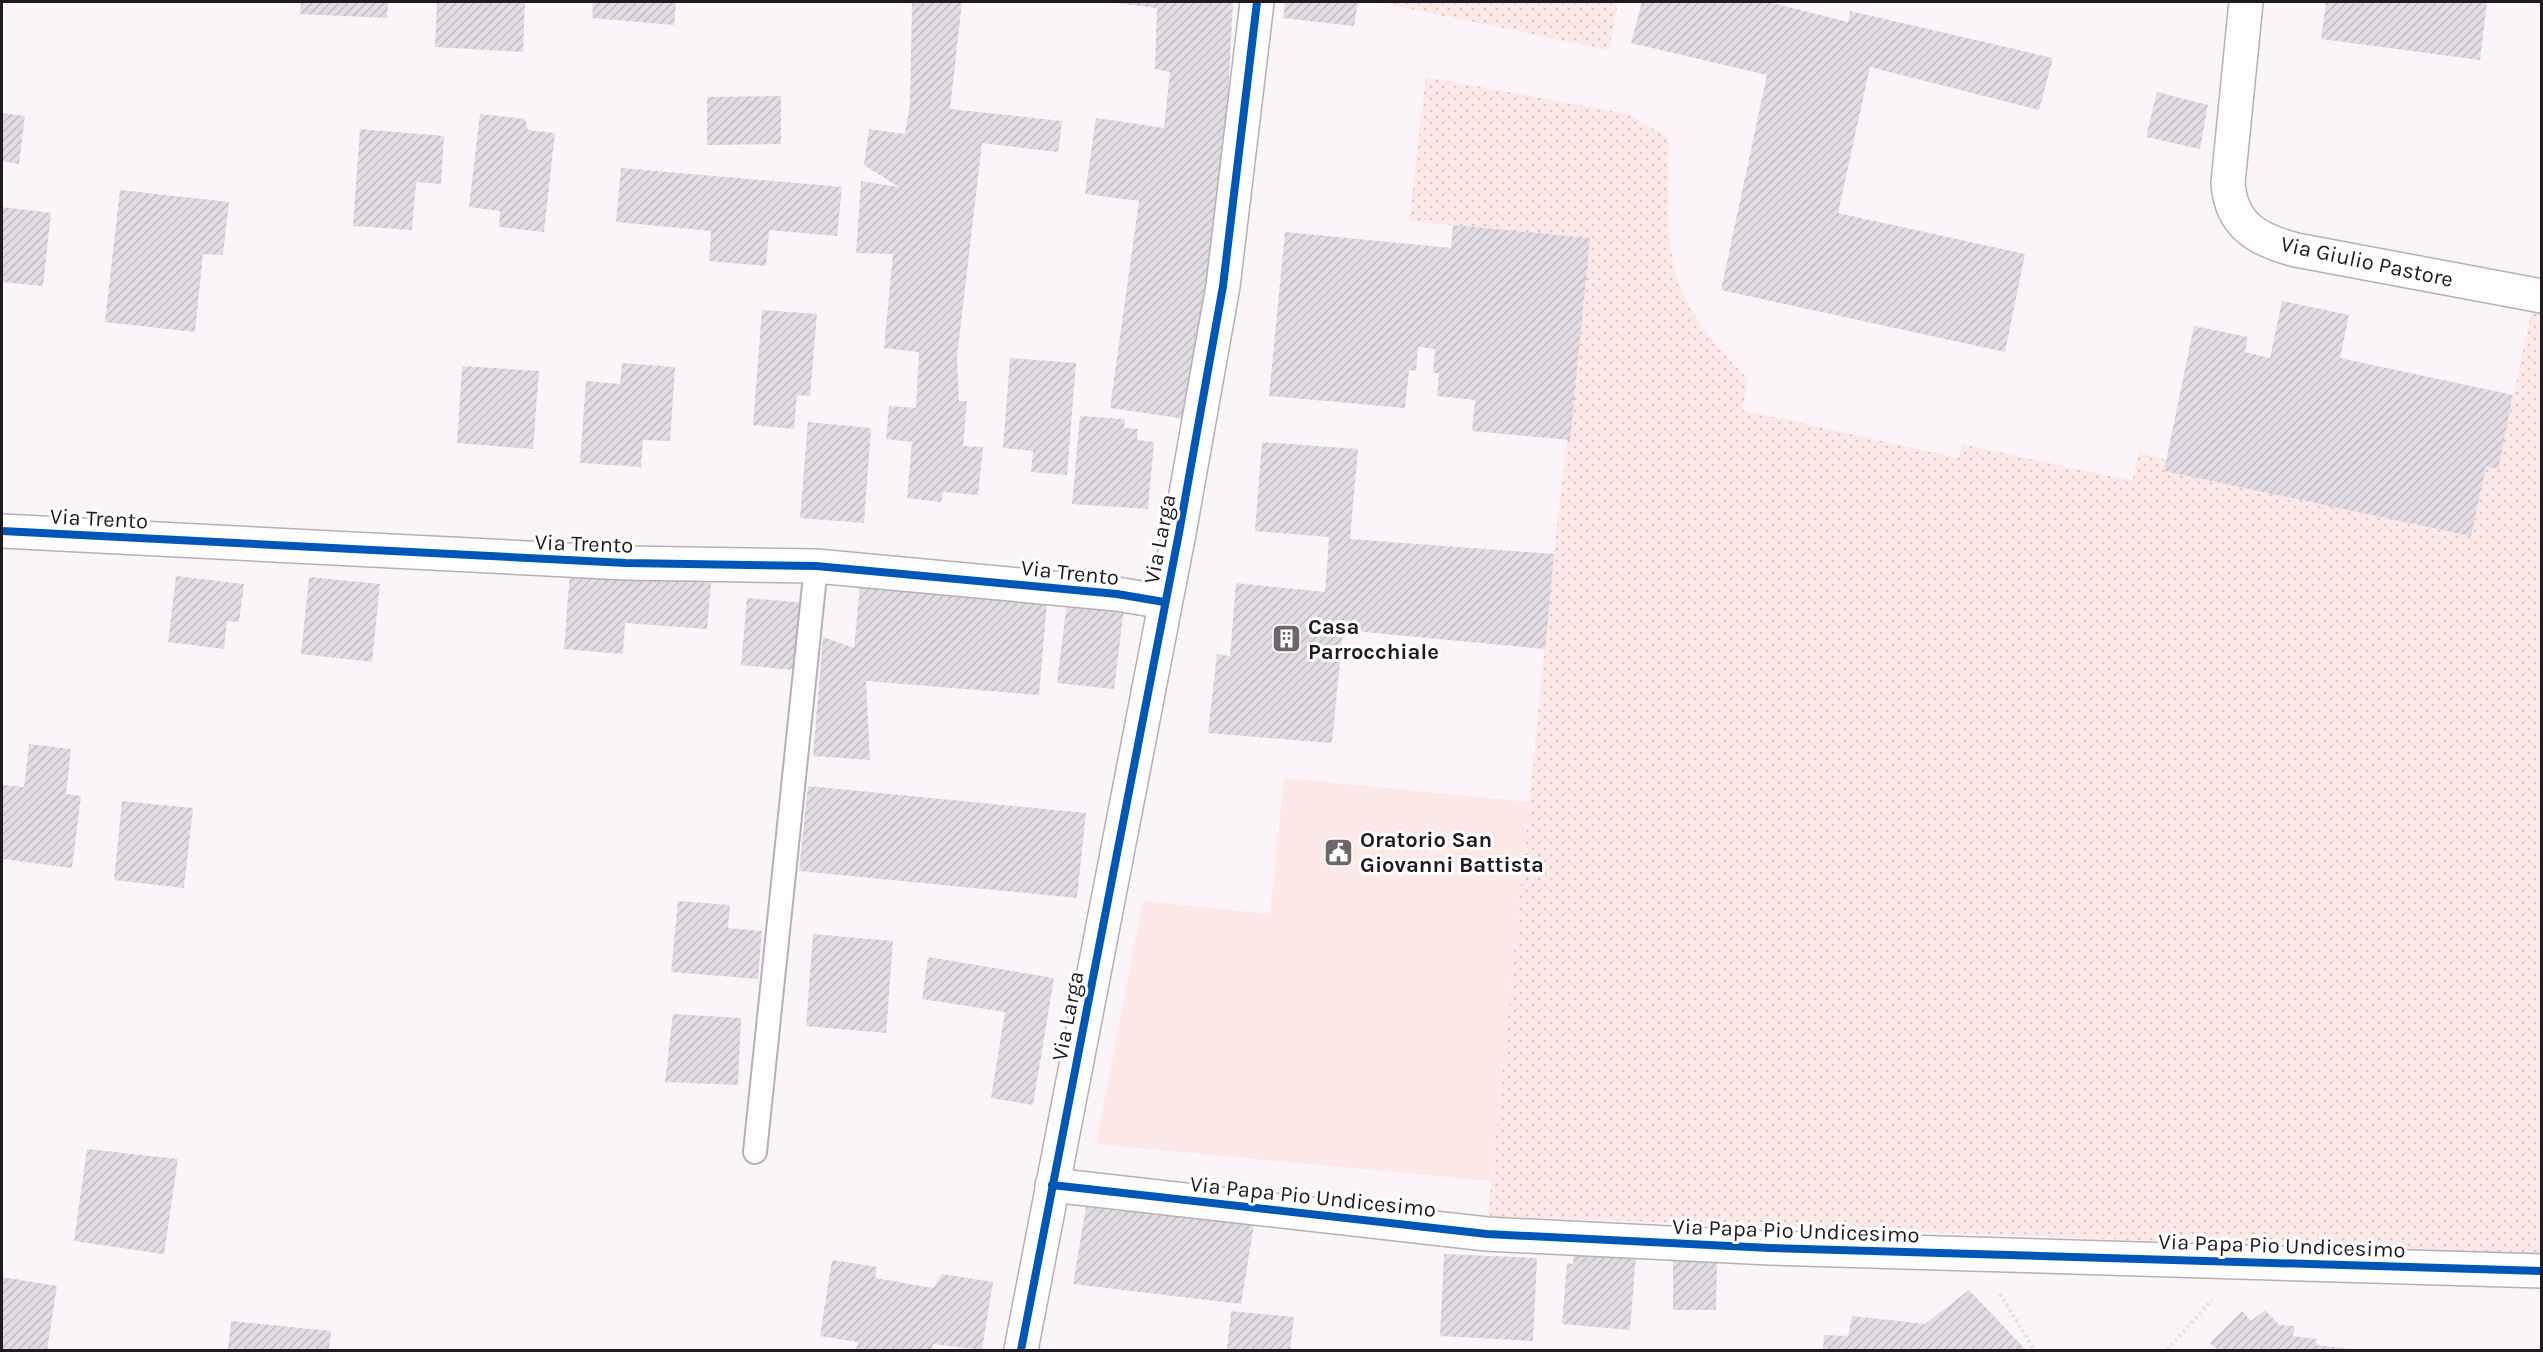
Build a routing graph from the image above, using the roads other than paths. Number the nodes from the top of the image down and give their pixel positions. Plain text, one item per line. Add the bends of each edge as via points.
1 (1257, 2) edge
2 (2246, 2) edge
3 (2541, 296) edge
4 (2, 531) edge
5 (816, 566) junction
6 (1164, 603) junction
7 (755, 1152) dead end
8 (1052, 1185) junction
9 (2541, 1271) edge
10 (1021, 1350) edge

1 - 6 street, Via Larga via 1223,286
2 - 3 street, Via Giulio Pastore via 2228,183 2229,200 2241,222 2276,245 2296,250
4 - 5 street, Via Trento via 626,563
5 - 6 street, Via Trento via 1117,594
5 - 7 lane
6 - 8 street, Via Larga
8 - 9 street, Via Papa Pio Undicesimo via 1487,1234 1770,1248
8 - 10 street, Via Larga

